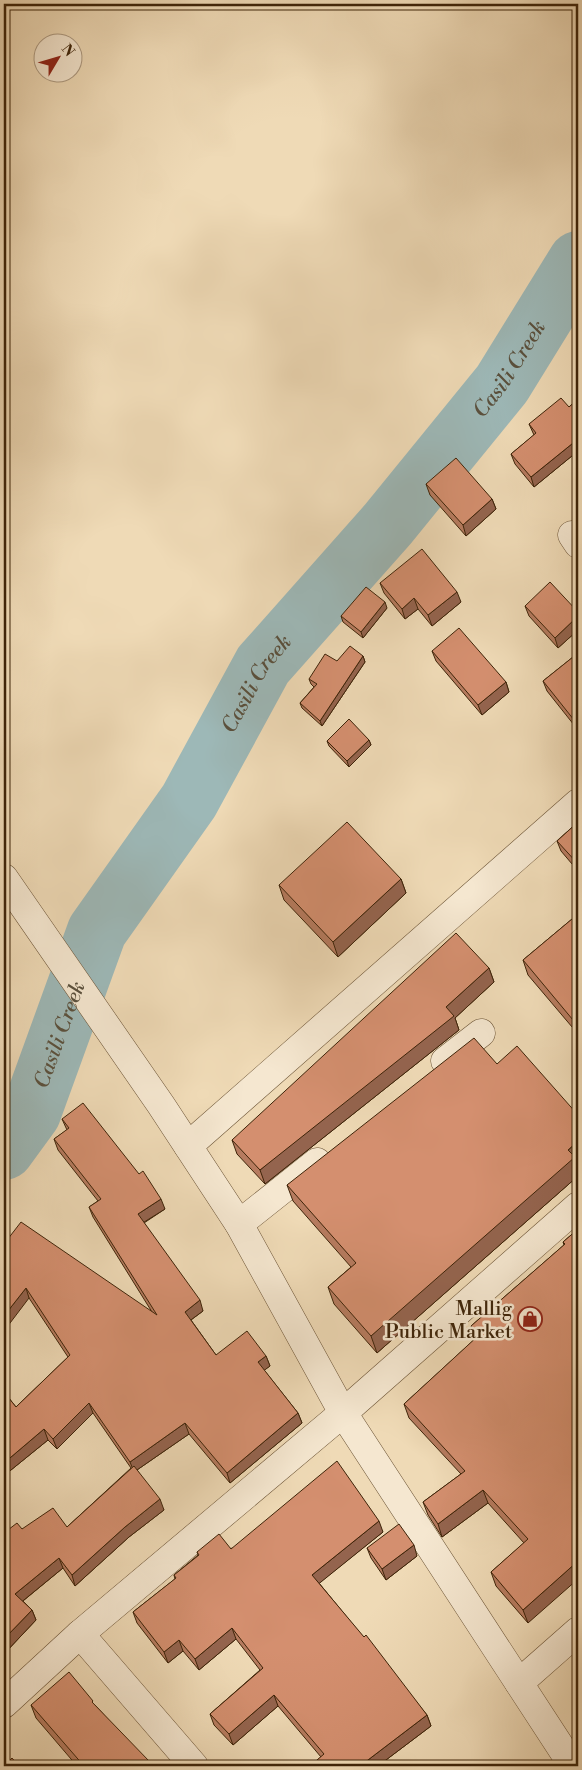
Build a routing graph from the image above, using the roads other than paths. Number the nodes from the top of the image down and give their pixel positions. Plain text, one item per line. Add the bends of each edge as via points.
1 (578, 803) edge
2 (4, 878) edge
3 (482, 1033) dead end
4 (427, 1076) edge
5 (188, 1146) junction
6 (333, 1150) edge
7 (578, 1206) edge
8 (239, 1224) junction
9 (343, 1413) junction
10 (578, 1631) edge
11 (80, 1634) junction
12 (519, 1683) junction
13 (4, 1704) edge
14 (194, 1766) edge
15 (573, 1766) edge

1 - 5 street
2 - 5 street
3 - 4 street
5 - 8 street
6 - 8 street
7 - 9 street
8 - 9 street
9 - 11 street
9 - 12 street
10 - 12 street
11 - 13 street
11 - 14 street
12 - 15 street

